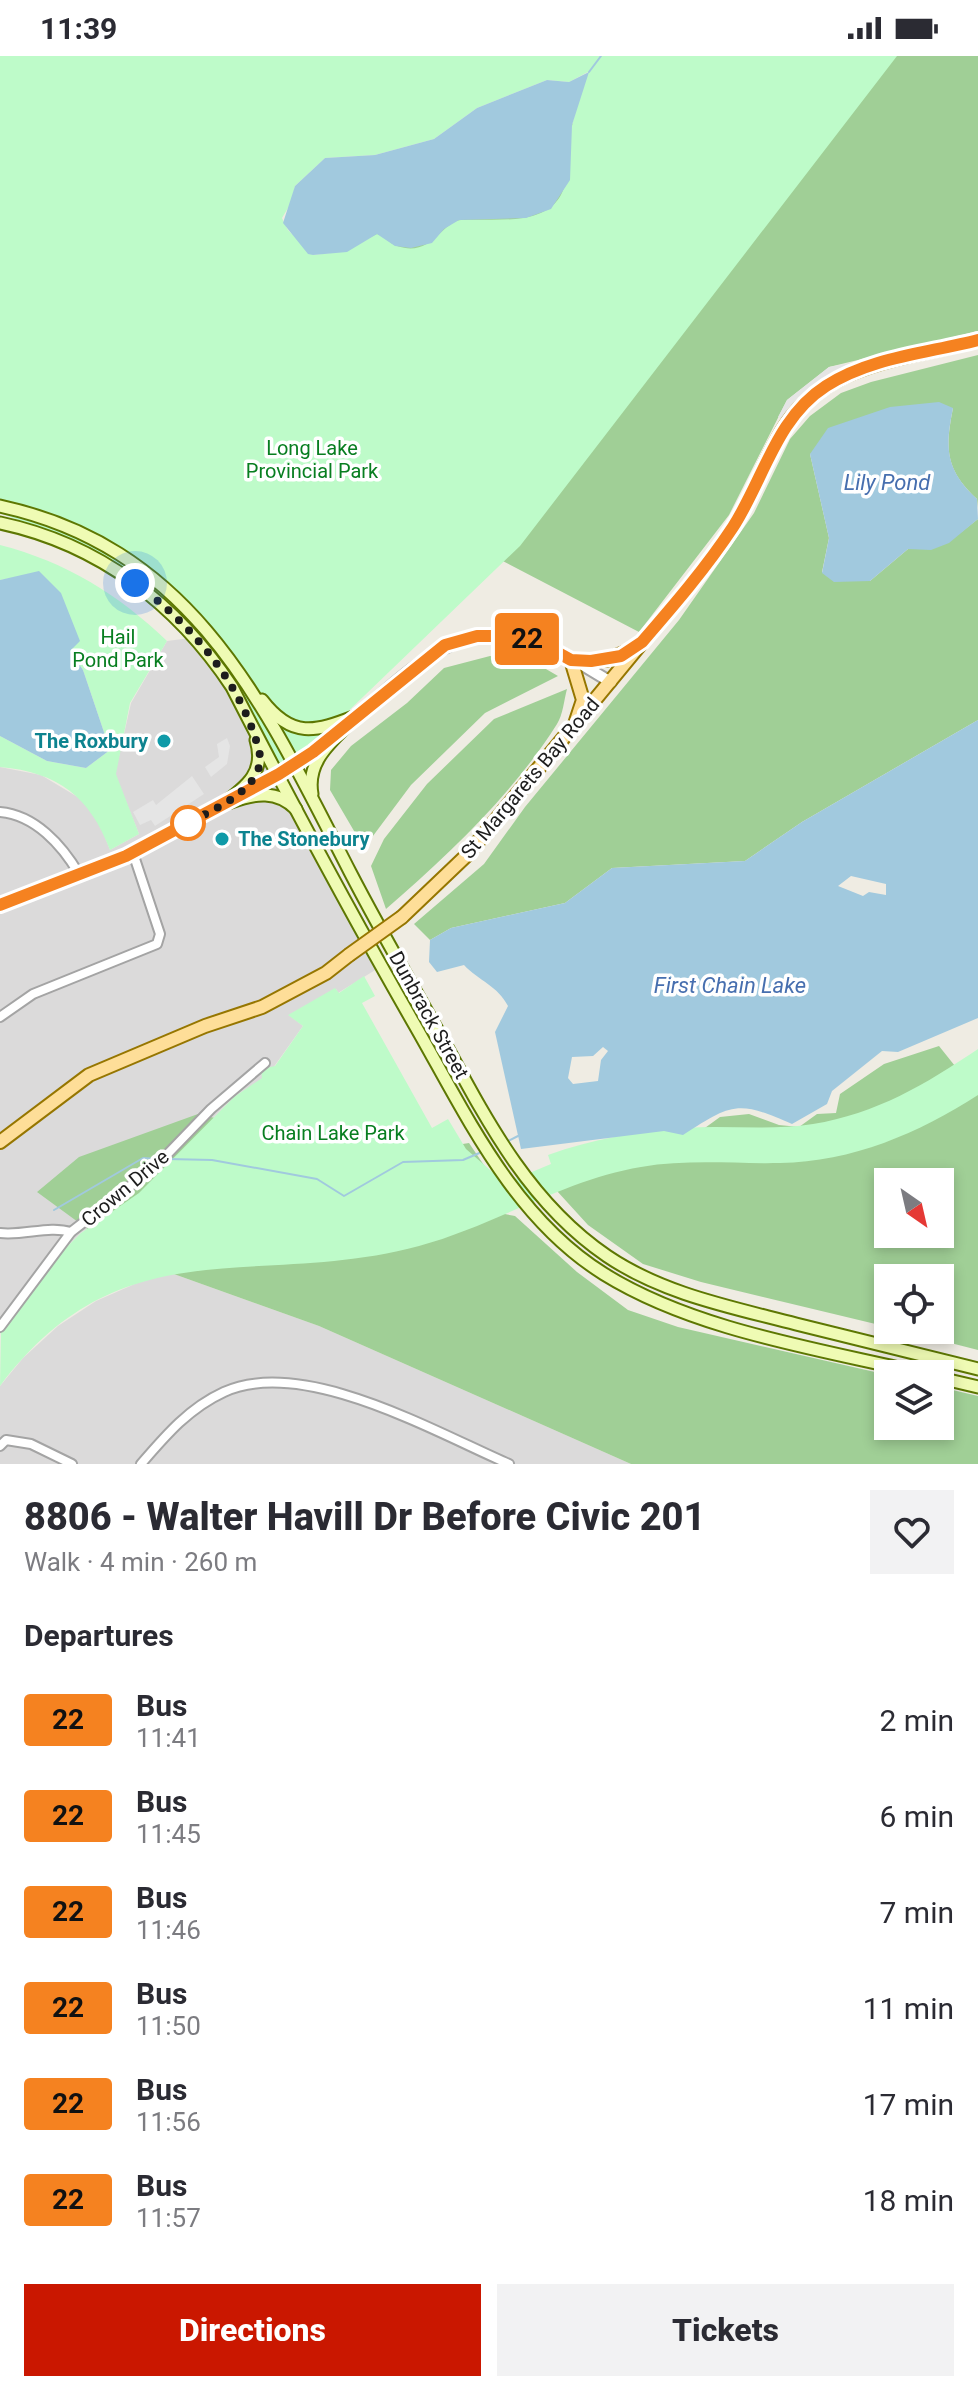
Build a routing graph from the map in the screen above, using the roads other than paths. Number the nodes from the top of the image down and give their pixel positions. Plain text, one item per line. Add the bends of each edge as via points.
1 (978, 340) edge
2 (0, 506) edge
3 (0, 523) edge
4 (642, 642) junction
5 (571, 660) junction
6 (245, 682) junction
7 (611, 682) junction
8 (356, 716) junction
9 (249, 721) junction
10 (575, 726) junction
11 (293, 765) junction
12 (279, 774) junction
13 (314, 803) junction
14 (223, 804) junction
15 (0, 812) edge
16 (302, 815) junction
17 (133, 853) junction
18 (79, 874) junction
19 (0, 905) edge
20 (0, 1017) edge
21 (265, 1063) dead end
22 (0, 1142) edge
23 (71, 1232) junction
24 (0, 1233) edge
25 (0, 1327) edge
26 (874, 1361) edge
27 (978, 1369) edge
28 (954, 1381) edge
29 (978, 1387) edge
30 (0, 1446) edge
31 (506, 1463) edge
32 (72, 1464) edge
33 (141, 1464) edge

1 - 4 main road, St Margarets Bay Road via 866,368 808,400 781,433 710,560
2 - 6 main road, Dunbrack Street via 71,528 139,566 197,617
3 - 9 main road, Dunbrack Street via 74,546 155,598 205,648
4 - 5 main road via 606,660
4 - 7 main road, St Margarets Bay Road
5 - 7 street
5 - 8 street via 523,638 464,639 431,654
5 - 10 main road via 583,700
6 - 8 main road via 299,731 321,730
6 - 11 main road, Dunbrack Street
7 - 10 main road, St Margarets Bay Road
8 - 11 street
8 - 13 main road via 318,758 311,781
9 - 12 main road, Dunbrack Street
9 - 14 main road via 259,767
10 - 22 main road, St Margarets Bay Road, bridge via 467,855 402,917 326,973 262,1007 89,1075
11 - 12 street
11 - 13 main road, Dunbrack Street
12 - 14 street
12 - 16 main road, Dunbrack Street
13 - 27 main road, Dunbrack Street via 479,1104 535,1191 567,1224 606,1255 660,1285
14 - 16 main road via 270,794
14 - 17 street
15 - 18 street via 46,832
16 - 26 main road, Dunbrack Street via 464,1110 519,1197 576,1255 665,1305 709,1321
17 - 18 street
17 - 20 street via 160,934 157,944 33,994
18 - 19 street
21 - 23 street, Crown Drive via 156,1166
23 - 24 street via 57,1227
23 - 25 street, Crown Drive
28 - 29 main road
30 - 32 street via 6,1440 31,1444
31 - 33 street via 356,1397 271,1383 225,1391 177,1422

